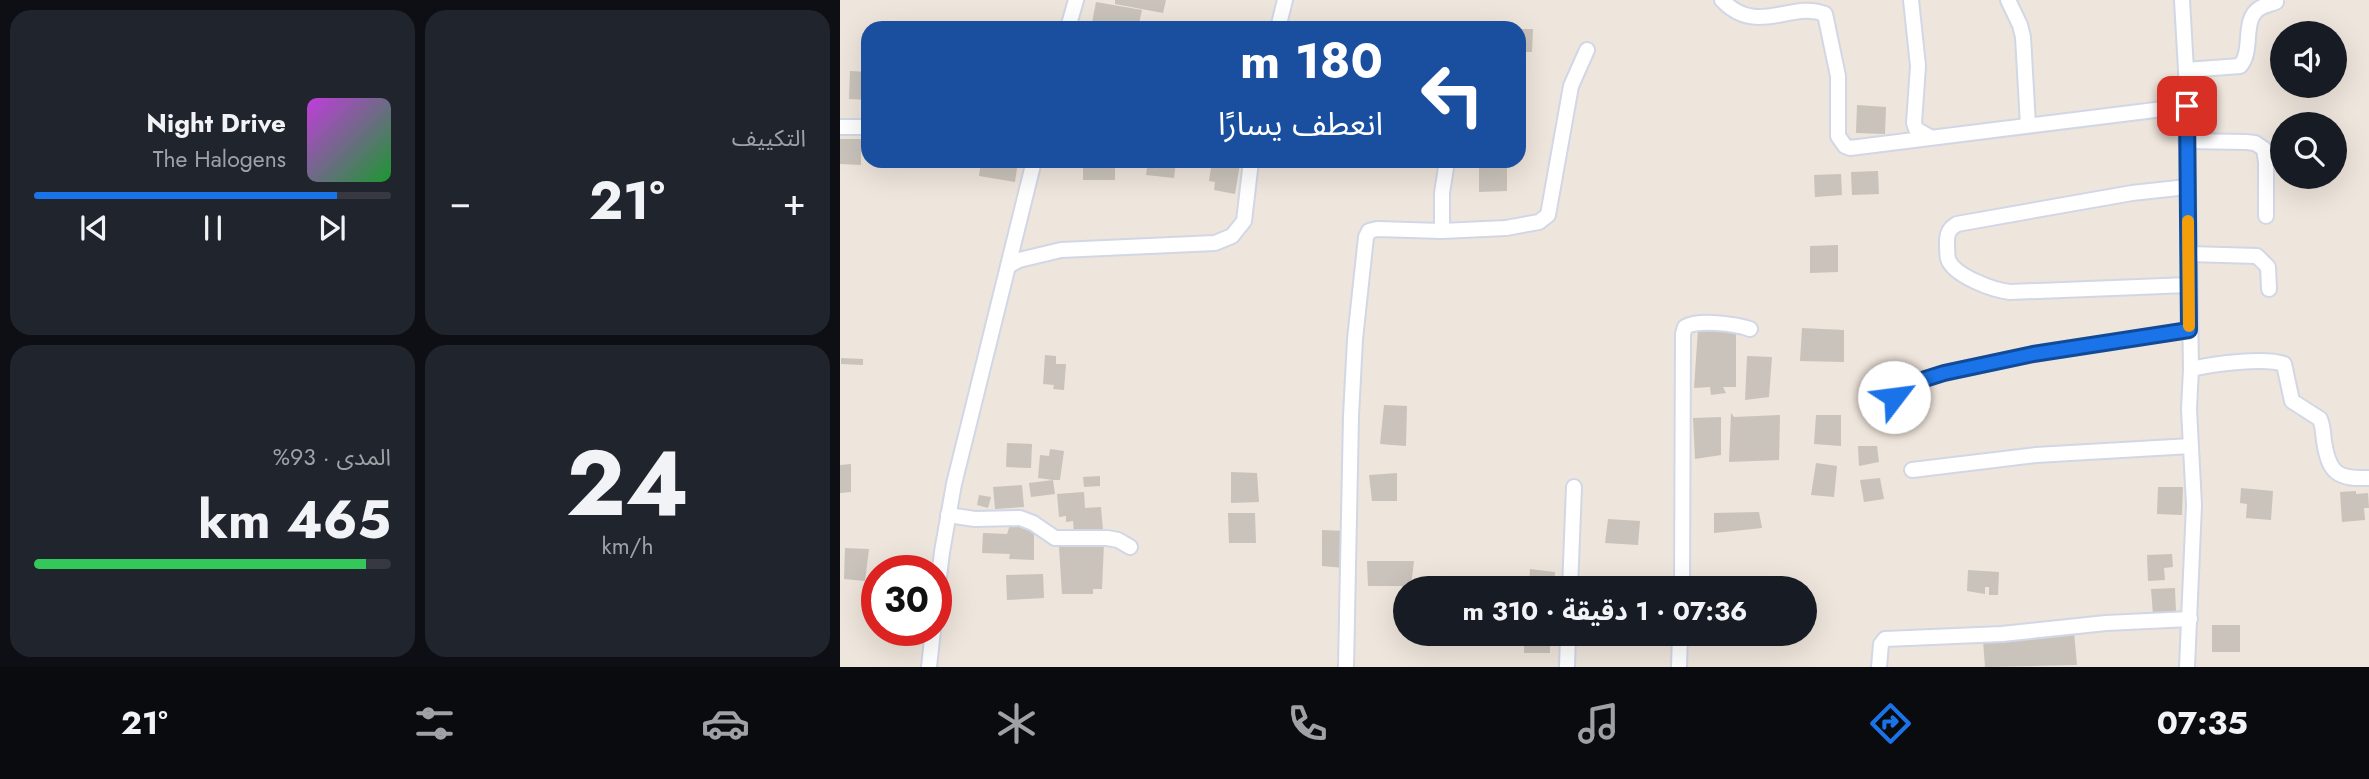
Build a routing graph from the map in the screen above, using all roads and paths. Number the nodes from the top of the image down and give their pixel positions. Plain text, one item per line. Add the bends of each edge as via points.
1 (1076, 0) edge
2 (1285, 0) edge
3 (1722, 0) edge
4 (1911, 0) edge
5 (2008, 0) edge
6 (2182, 0) edge
7 (2276, 2) dead end
8 (1070, 21) edge
9 (1280, 21) edge
10 (1587, 50) dead end
11 (2186, 70) junction
12 (2187, 106) junction
13 (2028, 125) junction
14 (840, 127) edge
15 (861, 127) edge
16 (1930, 137) junction
17 (2186, 141) junction
18 (1032, 168) edge
19 (1250, 168) edge
20 (1446, 168) edge
21 (2187, 187) junction
22 (2266, 216) dead end
23 (1442, 231) junction
24 (2189, 254) junction
25 (1008, 266) junction
26 (2188, 285) junction
27 (2269, 289) dead end
28 (1750, 328) dead end
29 (2189, 330) junction
30 (2191, 369) junction
31 (1894, 397) dead end
32 (2191, 446) junction
33 (1912, 470) dead end
34 (2369, 478) edge
35 (1574, 487) dead end
36 (948, 515) junction
37 (1130, 547) dead end
38 (942, 555) edge
39 (1570, 576) edge
40 (1682, 576) edge
41 (2190, 619) junction
42 (931, 646) edge
43 (1568, 646) edge
44 (1680, 646) edge
45 (929, 667) edge
46 (1346, 667) edge
47 (1567, 667) edge
48 (1679, 667) edge
49 (1879, 667) edge
50 (2187, 667) edge

1 - 8 street
2 - 9 street
3 - 16 street via 1732,11 1758,17 1817,9 1825,14 1838,76 1838,136 1845,146
4 - 16 street via 1918,66 1914,124
5 - 13 street via 2024,37
6 - 11 street
7 - 11 street via 2258,8 2252,17 2241,66
10 - 23 street via 1571,86 1548,215 1539,222 1506,228
11 - 12 street
12 - 13 street
12 - 17 street
13 - 16 street
14 - 15 street
17 - 21 street
17 - 22 street via 2246,142 2264,149
18 - 25 street
19 - 25 street via 1244,221 1232,236 1215,243 1061,250
20 - 23 street
21 - 24 street
21 - 26 street via 1957,224 1947,235 1947,257 1953,267 1972,278 2010,292
23 - 46 street via 1377,229 1366,237 1351,416
24 - 26 street
24 - 27 street via 2258,256 2268,267
25 - 36 street
26 - 29 street
28 - 40 street via 1695,324 1685,327 1683,334
29 - 30 street
29 - 31 street via 1944,373
30 - 32 street
30 - 34 street via 2232,363 2284,364 2292,401 2320,419 2335,471 2347,478
32 - 33 street via 2036,455
32 - 41 street
35 - 39 street
36 - 37 street via 1020,518 1055,538 1107,538
36 - 38 street
41 - 49 street via 1885,639
41 - 50 street
42 - 45 street
43 - 47 street
44 - 48 street

